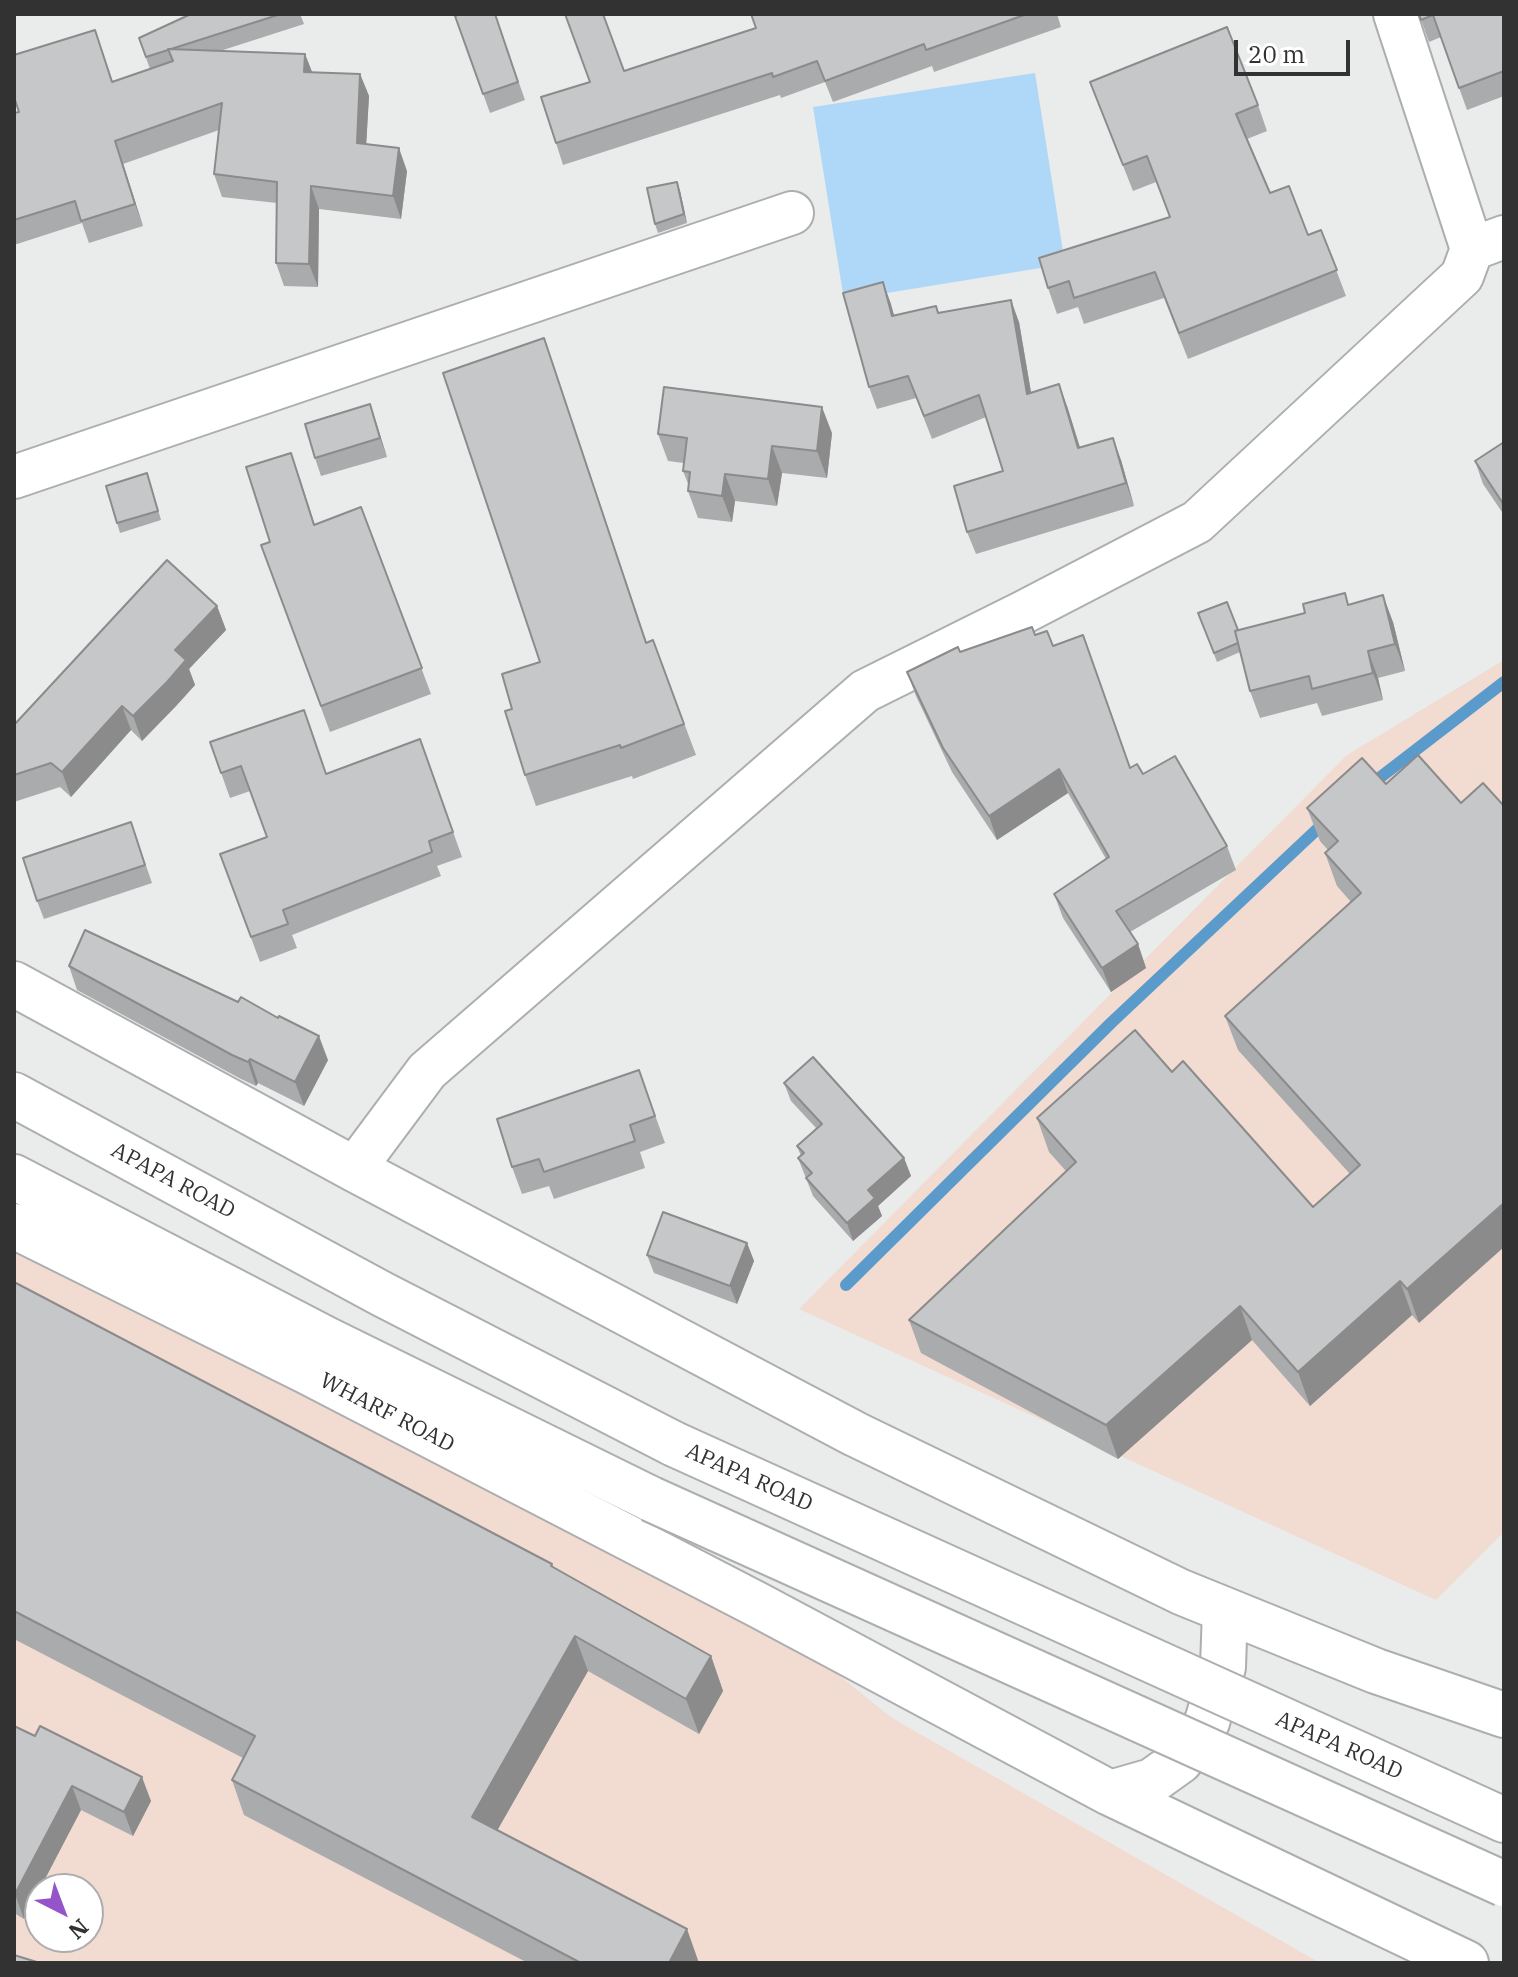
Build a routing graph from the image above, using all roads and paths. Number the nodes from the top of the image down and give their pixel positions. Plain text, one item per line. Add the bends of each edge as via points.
1 (1395, 14) edge
2 (792, 213) dead end
3 (1488, 243) edge
4 (14, 477) edge
5 (14, 984) edge
6 (14, 1095) edge
7 (354, 1169) junction
8 (14, 1177) edge
9 (14, 1226) edge
10 (1225, 1610) junction
11 (1504, 1715) edge
12 (1438, 1790) junction
13 (1110, 1793) junction
14 (1504, 1812) edge
15 (1504, 1820) edge
16 (1504, 1884) edge
17 (1466, 1963) edge

1 - 3 street
2 - 4 street
3 - 7 street via 1462,276 1197,522 865,691 427,1071
5 - 7 main road
6 - 12 main road, APAPA ROAD, bridge via 674,1444
7 - 10 main road via 855,1434
8 - 16 main road, bridge via 651,1499
9 - 13 main road, WHARF ROAD via 308,1372
10 - 11 main road
10 - 13 main road via 1223,1667 1207,1722 1180,1761 1152,1781
12 - 14 main road
12 - 15 main road, APAPA ROAD
13 - 17 main road, WHARF ROAD

